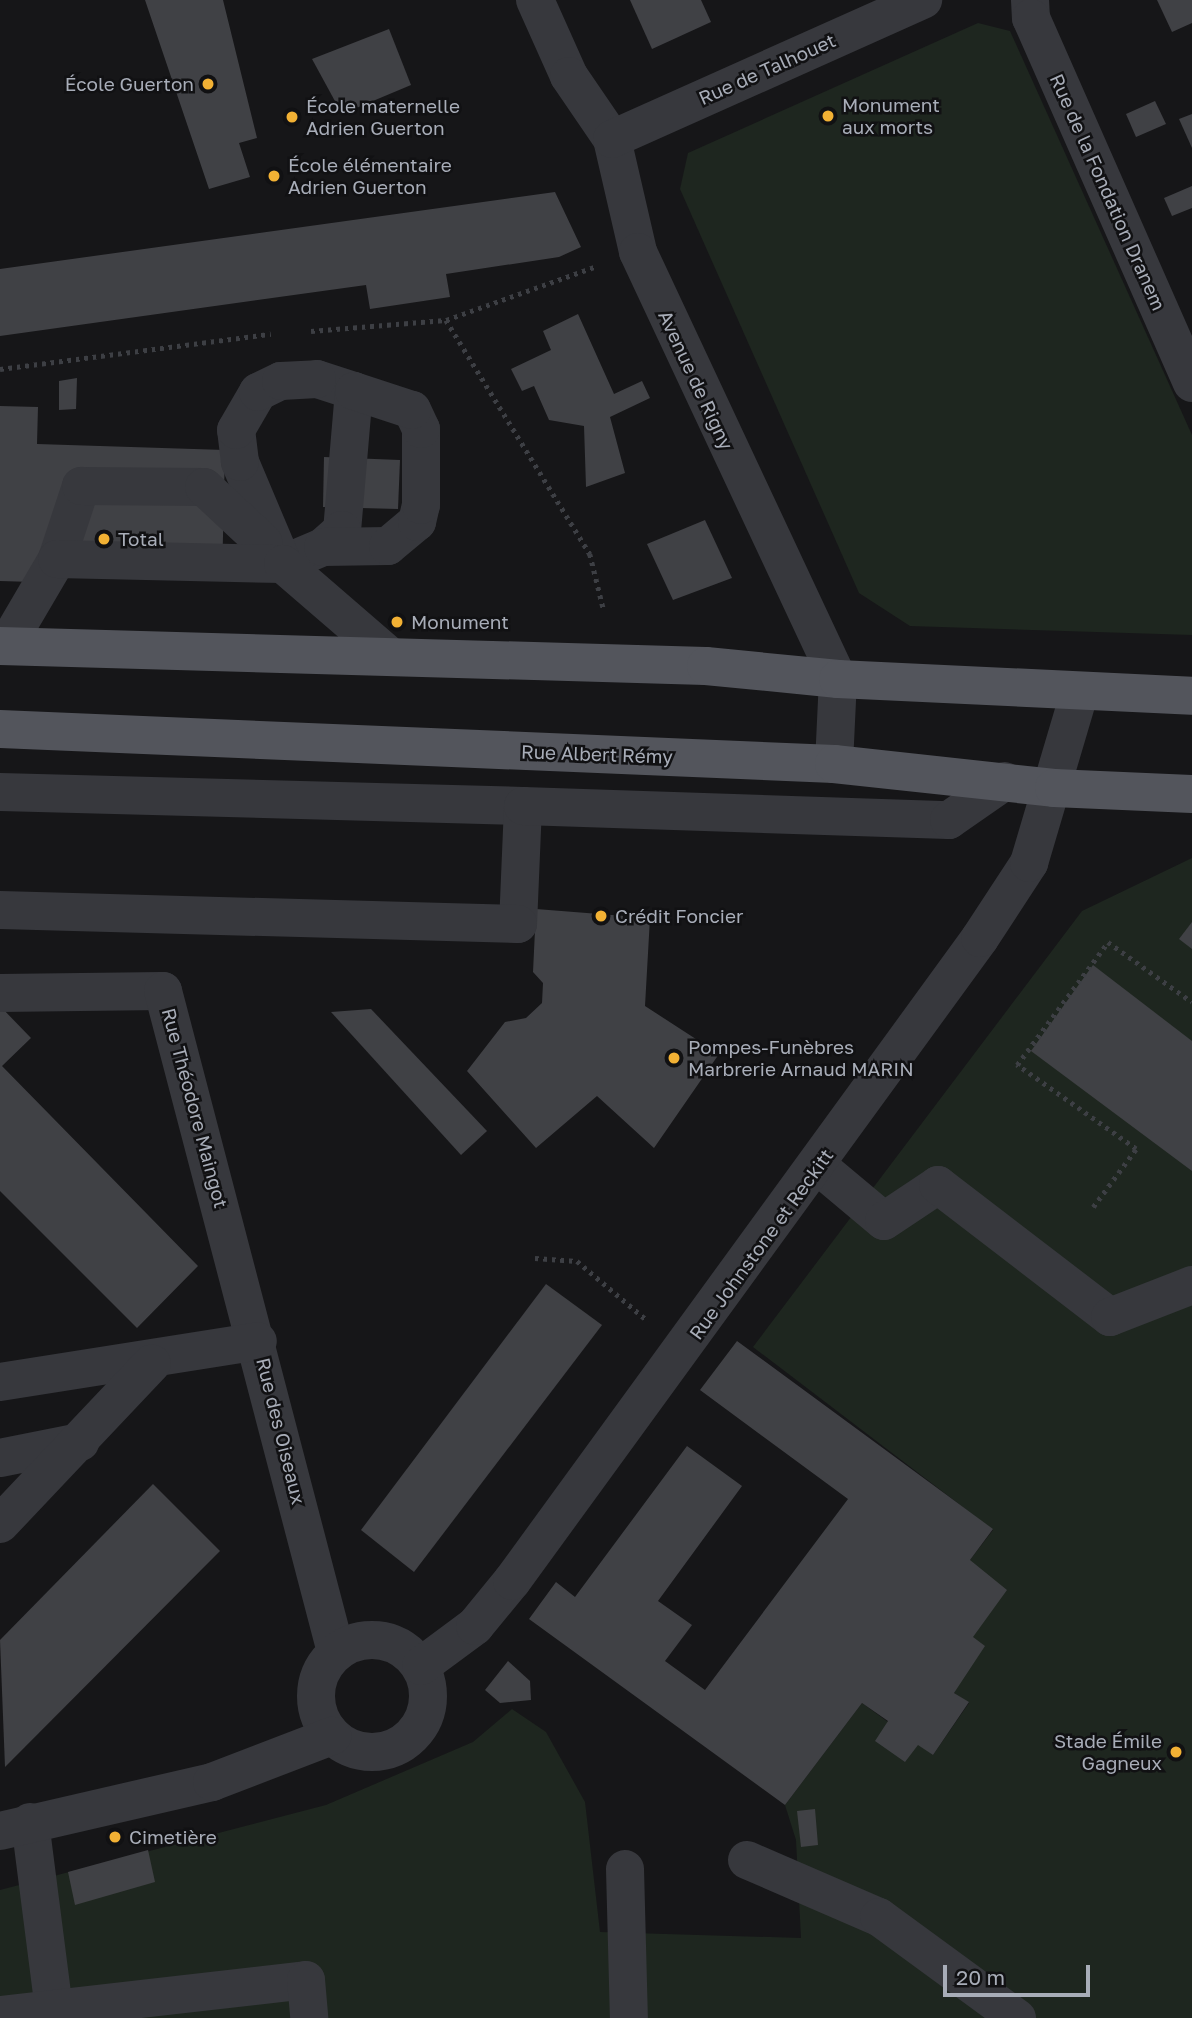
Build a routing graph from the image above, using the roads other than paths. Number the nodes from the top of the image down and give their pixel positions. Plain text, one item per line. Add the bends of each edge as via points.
1 (535, 0) edge
2 (923, 0) edge
3 (1030, 0) edge
4 (611, 139) junction
5 (1192, 383) edge
6 (354, 391) junction
7 (323, 547) junction
8 (57, 559) junction
9 (284, 564) junction
10 (3, 646) edge
11 (386, 653) junction
12 (838, 679) junction
13 (1080, 691) junction
14 (1192, 696) edge
15 (0, 729) edge
16 (834, 764) junction
17 (1006, 781) junction
18 (1054, 788) junction
19 (0, 792) edge
20 (1192, 794) edge
21 (523, 806) junction
22 (0, 910) edge
23 (0, 993) edge
24 (817, 1165) junction
25 (1192, 1285) edge
26 (258, 1341) junction
27 (152, 1363) junction
28 (0, 1382) edge
29 (80, 1442) junction
30 (0, 1458) edge
31 (0, 1524) edge
32 (336, 1652) junction
33 (421, 1667) junction
34 (332, 1735) junction
35 (15, 1826) edge
36 (747, 1860) dead end
37 (625, 1869) dead end
38 (54, 2009) junction
39 (0, 2015) edge
40 (309, 2018) edge
41 (629, 2018) edge
42 (1017, 2018) edge

1 - 4 street, Avenue de Rigny via 569,76
2 - 4 street, Rue de Talhouet
3 - 5 street, Rue de la Fondation Dranem via 1031,18
4 - 12 street, Avenue de Rigny via 638,252
6 - 7 street via 342,530
6 - 7 street via 412,410 421,429 421,505 417,522 388,547
6 - 9 street via 317,379 281,381 258,392 236,430 240,462
7 - 9 street
8 - 9 street
8 - 9 street via 81,486 204,487 232,507
8 - 10 street
9 - 11 street
10 - 11 main road
11 - 12 main road via 706,666
12 - 13 main road
12 - 16 street, Avenue de Rigny
13 - 14 main road
13 - 18 street, Rue Johnstone et Reckitt
15 - 16 main road, Rue Albert Rémy
16 - 17 main road, Rue Albert Rémy
17 - 18 main road, Rue Albert Rémy
17 - 21 street via 949,820
18 - 20 main road, Rue Albert Rémy
18 - 24 street, Rue Johnstone et Reckitt via 1029,863
19 - 21 street
21 - 22 street via 518,924
23 - 26 street, Rue Théodore Maingot via 163,991
24 - 25 street via 884,1221 938,1185 1110,1317
24 - 33 street, Rue Johnstone et Reckitt via 684,1352 475,1626
26 - 27 street, Rue des Oiseaux
26 - 32 street, Rue des Oiseaux
27 - 28 street, Rue des Oiseaux
27 - 29 street
29 - 30 street
29 - 31 street
32 - 33 street via 372,1639 409,1652
32 - 34 street via 317,1684 319,1712
33 - 34 street via 429,1702 414,1734 382,1752 347,1746
34 - 35 street via 212,1782
35 - 38 street
36 - 42 street via 880,1917
37 - 41 street
38 - 39 street
38 - 40 street via 306,1980

